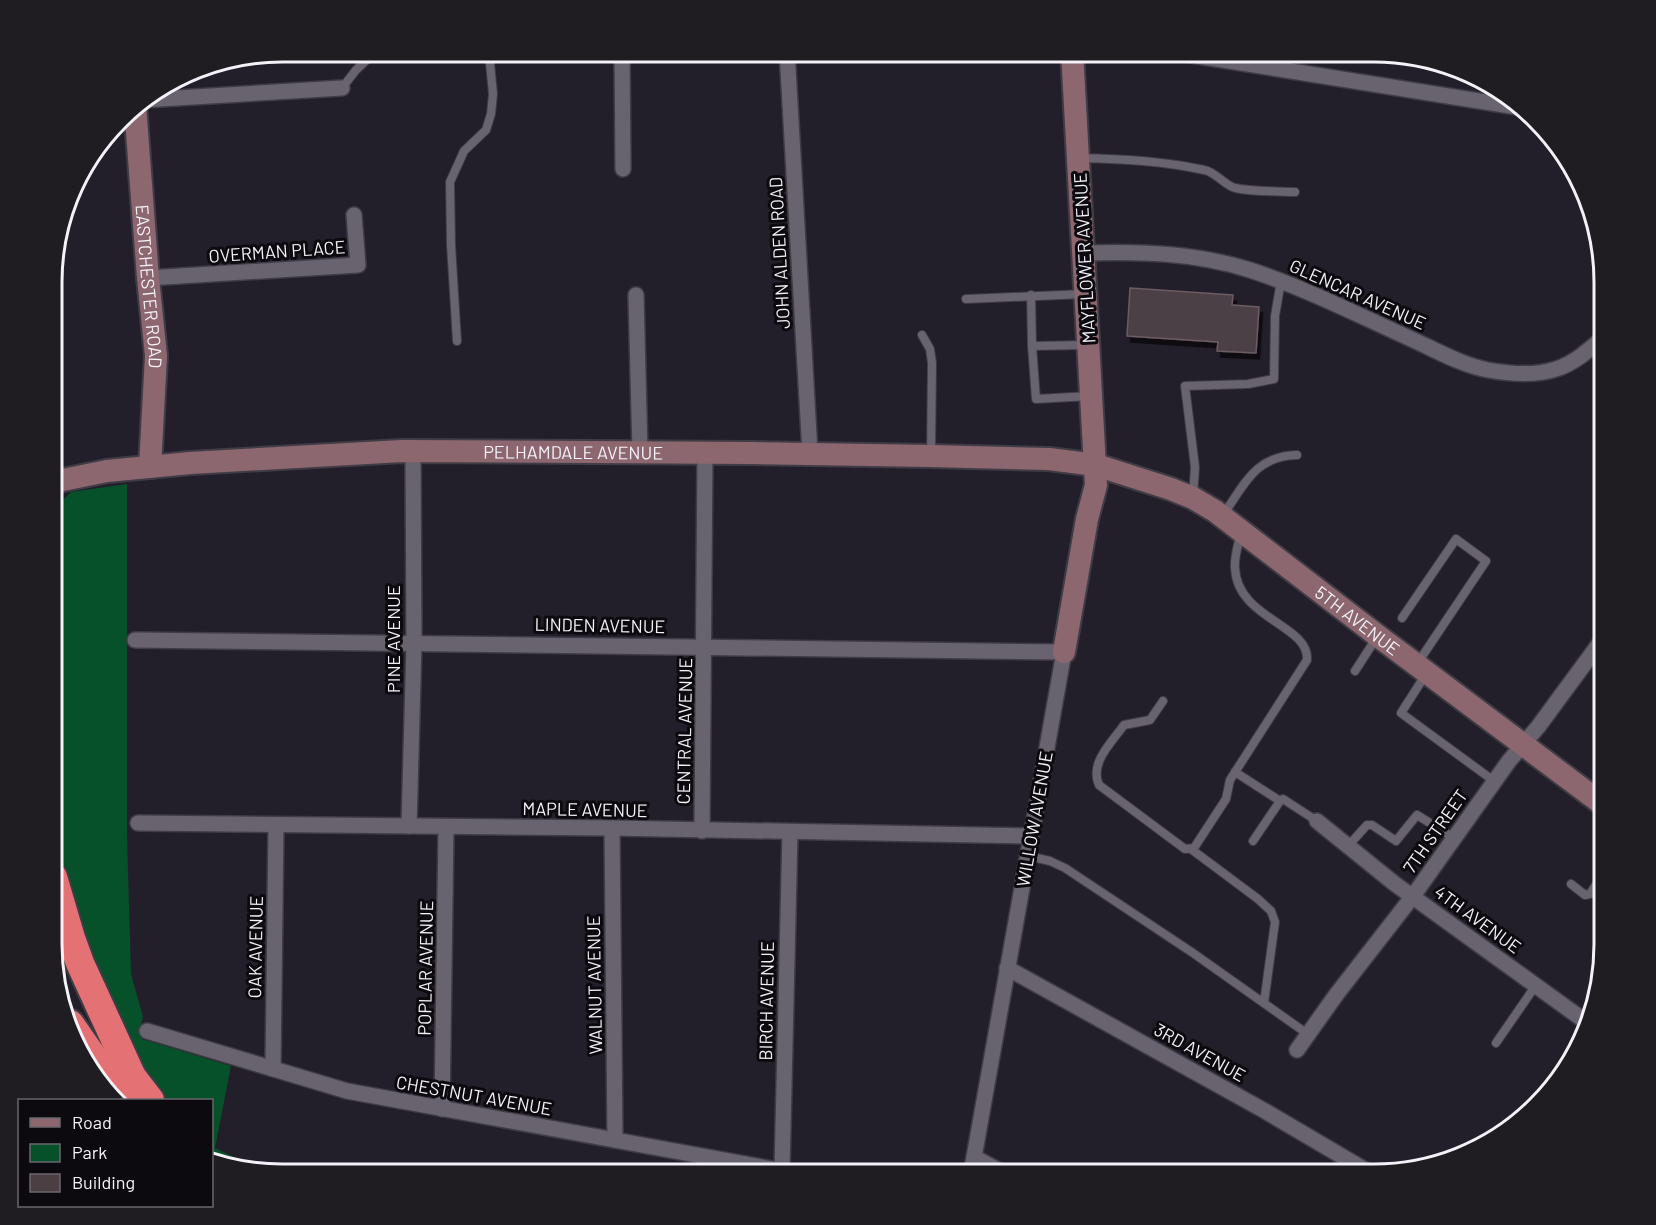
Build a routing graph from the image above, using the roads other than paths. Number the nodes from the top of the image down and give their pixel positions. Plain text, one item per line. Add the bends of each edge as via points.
1 (364, 62) edge
2 (490, 62) edge
3 (622, 62) edge
4 (788, 62) edge
5 (1073, 62) edge
6 (1235, 62) edge
7 (342, 88) joint
8 (159, 99) edge
9 (1506, 105) edge
10 (136, 117) edge
11 (1079, 158) junction
12 (623, 169) dead end
13 (1295, 192) dead end
14 (354, 215) dead end
15 (1084, 253) junction
16 (148, 278) junction
17 (1281, 281) junction
18 (1086, 294) junction
19 (1030, 295) junction
20 (636, 296) dead end
21 (966, 299) dead end
22 (922, 335) dead end
23 (457, 341) dead end
24 (1089, 345) junction
25 (1594, 345) edge
26 (1032, 346) junction
27 (1091, 396) junction
28 (413, 451) junction
29 (640, 452) junction
30 (705, 452) junction
31 (810, 453) junction
32 (1296, 455) dead end
33 (931, 456) junction
34 (1096, 465) junction
35 (150, 467) junction
36 (62, 480) edge
37 (1193, 498) junction
38 (1222, 516) junction
39 (1241, 531) junction
40 (1402, 618) dead end
41 (1378, 636) junction
42 (135, 640) dead end
43 (414, 642) junction
44 (705, 646) junction
45 (1594, 651) edge
46 (1064, 652) junction
47 (1422, 669) junction
48 (1356, 671) dead end
49 (1163, 701) dead end
50 (1523, 745) junction
51 (1235, 772) junction
52 (1494, 781) junction
53 (1594, 798) edge
54 (1280, 801) junction
55 (1317, 821) joint
56 (138, 823) dead end
57 (276, 825) junction
58 (408, 826) junction
59 (446, 828) junction
60 (612, 828) junction
61 (702, 831) junction
62 (790, 832) junction
63 (1031, 836) junction
64 (1454, 838) junction
65 (1253, 841) dead end
66 (1348, 846) junction
67 (1191, 849) junction
68 (1028, 856) junction
69 (1571, 884) dead end
70 (1594, 888) edge
71 (1413, 896) junction
72 (62, 908) edge
73 (62, 964) edge
74 (1007, 968) junction
75 (1536, 985) junction
76 (1263, 1003) junction
77 (1581, 1018) edge
78 (147, 1031) dead end
79 (1309, 1035) junction
80 (82, 1037) edge
81 (1496, 1044) dead end
82 (1298, 1050) dead end
83 (273, 1069) junction
84 (136, 1094) edge
85 (442, 1109) junction
86 (615, 1140) junction
87 (974, 1157) junction
88 (749, 1164) edge
89 (782, 1164) edge
90 (973, 1164) edge
91 (987, 1164) edge
92 (1355, 1164) edge

1 - 7 lane
2 - 23 lane via 493,94 486,130 464,151 450,182
3 - 12 street
4 - 31 street, JOHN ALDEN ROAD
5 - 11 street, MAYFLOWER AVENUE
6 - 9 street
7 - 8 street
10 - 16 street, EASTCHESTER ROAD
11 - 13 lane via 1177,165 1208,170 1233,187
11 - 15 street, MAYFLOWER AVENUE
14 - 16 street, OVERMAN PLACE via 358,265
15 - 17 street, GLENCAR AVENUE via 1161,253 1209,259
15 - 18 street, MAYFLOWER AVENUE
16 - 35 street, EASTCHESTER ROAD via 156,356
17 - 25 street, GLENCAR AVENUE via 1487,370 1526,374 1557,369
17 - 37 lane via 1275,316 1274,379 1185,386 1195,467
18 - 19 lane
18 - 24 street, MAYFLOWER AVENUE
19 - 21 lane
19 - 26 lane
20 - 29 street
22 - 33 lane via 932,363
24 - 26 lane
24 - 27 street, MAYFLOWER AVENUE
26 - 27 lane via 1036,399
27 - 34 street, MAYFLOWER AVENUE
28 - 29 street, PELHAMDALE AVENUE
28 - 35 street, PELHAMDALE AVENUE
28 - 43 street, PINE AVENUE
29 - 30 street, PELHAMDALE AVENUE
30 - 31 street, PELHAMDALE AVENUE
30 - 44 street, CENTRAL AVENUE
31 - 33 street, PELHAMDALE AVENUE
32 - 38 lane via 1270,459 1256,468
33 - 34 street, PELHAMDALE AVENUE via 1049,459
34 - 37 street, 5TH AVENUE
34 - 46 street, WILLOW AVENUE via 1096,485
35 - 36 street, PELHAMDALE AVENUE
37 - 38 street, 5TH AVENUE
38 - 39 street, 5TH AVENUE
39 - 41 street, 5TH AVENUE
39 - 51 lane via 1235,571 1245,598 1302,640 1308,652 1307,660
40 - 47 lane via 1456,539 1485,561
41 - 47 street, 5TH AVENUE
41 - 48 lane
42 - 43 street, LINDEN AVENUE
43 - 44 street, LINDEN AVENUE
43 - 58 street, PINE AVENUE
44 - 46 street, LINDEN AVENUE
44 - 61 street, CENTRAL AVENUE
45 - 50 street, 7TH STREET
46 - 63 street, WILLOW AVENUE
47 - 50 street, 5TH AVENUE
47 - 52 lane via 1401,712
49 - 67 lane via 1150,720 1124,725 1096,765 1095,777 1099,785 1185,849
50 - 52 street, 7TH STREET
50 - 53 street, 5TH AVENUE
51 - 54 lane
51 - 67 lane via 1226,799
52 - 64 street, 7TH STREET
54 - 55 lane via 1283,799
54 - 65 lane
55 - 66 street, 4TH AVENUE
56 - 57 street, MAPLE AVENUE
57 - 58 street, MAPLE AVENUE
57 - 83 street, OAK AVENUE
58 - 59 street, MAPLE AVENUE
59 - 60 street, MAPLE AVENUE
59 - 85 street, POPLAR AVENUE
60 - 61 street, MAPLE AVENUE
60 - 86 street, WALNUT AVENUE
61 - 62 street, MAPLE AVENUE
62 - 63 street, MAPLE AVENUE
62 - 89 street, BIRCH AVENUE
63 - 68 street, WILLOW AVENUE
64 - 66 lane via 1417,815 1396,841 1367,825
64 - 71 street, 7TH STREET
66 - 71 street, 4TH AVENUE
67 - 76 lane via 1271,911 1275,922
68 - 74 street, WILLOW AVENUE
68 - 76 lane via 1065,868
69 - 70 lane via 1585,895
71 - 75 street, 4TH AVENUE
71 - 79 street, 7TH STREET
72 - 84 highway via 80,963
73 - 84 highway
74 - 87 street, WILLOW AVENUE
74 - 92 street, 3RD AVENUE
75 - 77 street, 4TH AVENUE
75 - 81 lane
76 - 79 lane
78 - 83 street, CHESTNUT AVENUE
79 - 82 street, 7TH STREET
80 - 84 highway
83 - 85 street, CHESTNUT AVENUE via 347,1091
85 - 86 street, CHESTNUT AVENUE
86 - 88 street, CHESTNUT AVENUE
87 - 90 street, WILLOW AVENUE
87 - 91 street

